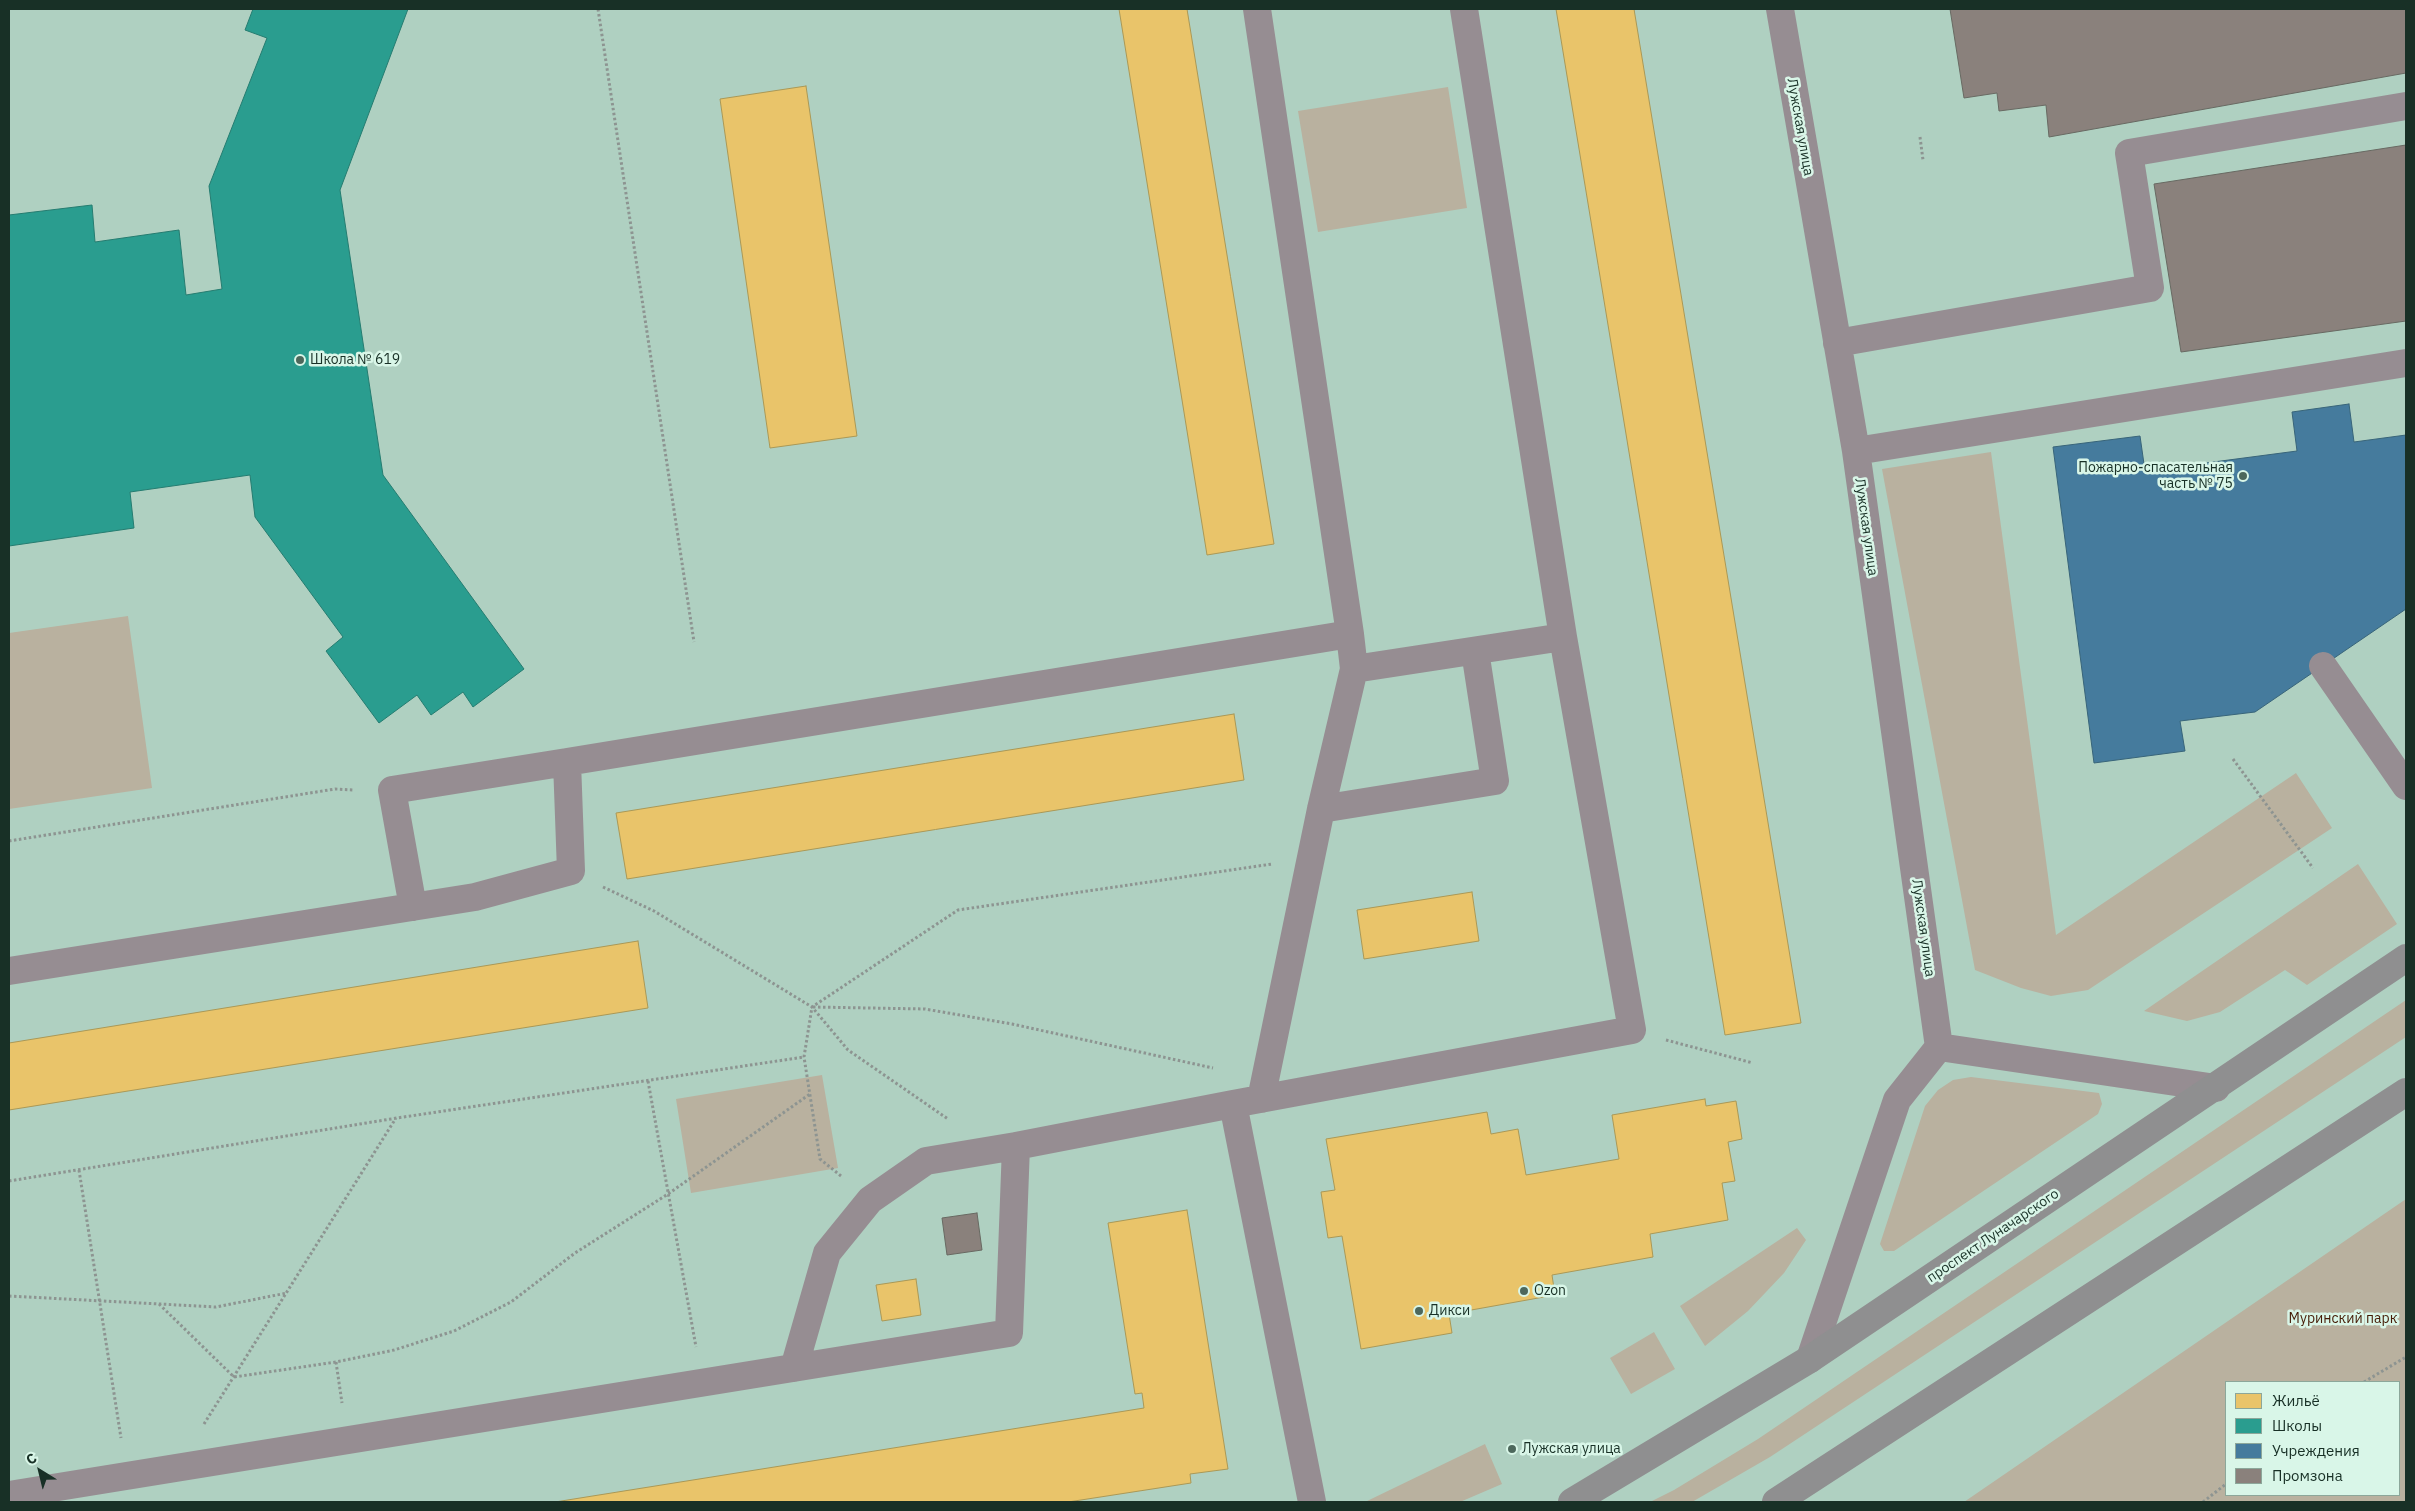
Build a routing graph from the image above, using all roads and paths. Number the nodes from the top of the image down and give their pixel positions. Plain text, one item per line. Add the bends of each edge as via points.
1 (598, 9) edge
2 (1257, 9) edge
3 (1464, 9) edge
4 (1780, 9) edge
5 (2406, 106) edge
6 (1920, 137) dead end
7 (1923, 160) dead end
8 (1837, 343) junction
9 (2406, 363) edge
10 (1856, 451) junction
11 (1350, 634) junction
12 (1564, 637) junction
13 (694, 642) dead end
14 (1475, 651) junction
15 (2323, 666) dead end
16 (1354, 669) junction
17 (2233, 759) dead end
18 (567, 762) junction
19 (2406, 786) edge
20 (392, 790) junction
21 (1321, 809) junction
22 (9, 841) edge
23 (1310, 858) junction
24 (2313, 868) dead end
25 (571, 871) junction
26 (413, 907) junction
27 (2406, 958) edge
28 (9, 971) edge
29 (812, 1006) junction
30 (1632, 1030) junction
31 (1939, 1047) junction
32 (804, 1057) junction
33 (1753, 1063) dead end
34 (648, 1082) junction
35 (2216, 1088) junction
36 (2406, 1092) edge
37 (810, 1094) junction
38 (1261, 1099) junction
39 (1233, 1104) junction
40 (396, 1118) junction
41 (1004, 1148) junction
42 (79, 1170) junction
43 (9, 1181) edge
44 (668, 1194) junction
45 (870, 1200) junction
46 (287, 1293) junction
47 (9, 1296) edge
48 (99, 1301) junction
49 (160, 1304) junction
50 (2406, 1357) edge
51 (1810, 1359) junction
52 (794, 1368) junction
53 (234, 1377) junction
54 (2366, 1381) edge
55 (703, 1382) junction
56 (178, 1468) junction
57 (127, 1476) junction
58 (2225, 1485) edge
59 (9, 1495) edge
60 (1312, 1502) edge
61 (1572, 1502) edge
62 (1776, 1502) edge
63 (2203, 1502) edge

1 - 13 path
2 - 11 street
3 - 12 street
4 - 8 street, Лужская улица
5 - 8 street via 2129,154 2150,288
6 - 7 path
8 - 10 street, Лужская улица
9 - 10 street
10 - 31 street, Лужская улица
11 - 16 street
11 - 18 street
12 - 14 street
12 - 30 street
14 - 16 street
14 - 21 street via 1495,781
15 - 19 street
16 - 21 street
17 - 24 path
18 - 20 street
18 - 25 street
20 - 22 path via 335,789
20 - 26 street
21 - 23 street
23 - 29 path via 958,910
23 - 38 street
25 - 26 street via 474,897
25 - 29 path via 654,911
26 - 28 street
27 - 35 main road, проспект Луначарского
29 - 32 path
29 - 38 path via 925,1009 1012,1024 1221,1069
29 - 41 path via 848,1050
30 - 33 path
30 - 38 street
31 - 35 street
31 - 51 street via 1896,1100
32 - 34 path
32 - 37 path
34 - 40 path
34 - 44 path
35 - 51 main road, проспект Луначарского
36 - 62 main road
37 - 44 path
37 - 45 path via 820,1159
38 - 39 street
39 - 41 street
39 - 60 street
40 - 42 path
40 - 46 path
41 - 45 street via 926,1161
41 - 52 street via 1009,1333
42 - 43 path
42 - 48 path
44 - 53 path via 575,1254 511,1302 454,1331 374,1354
44 - 55 path
45 - 52 street via 827,1253
46 - 49 path via 216,1307
46 - 53 path
47 - 48 path
48 - 49 path
48 - 57 path
49 - 53 path
50 - 54 path
51 - 61 main road, проспект Луначарского
52 - 55 street
53 - 56 path
55 - 56 street
56 - 57 street
57 - 59 street
58 - 63 path

